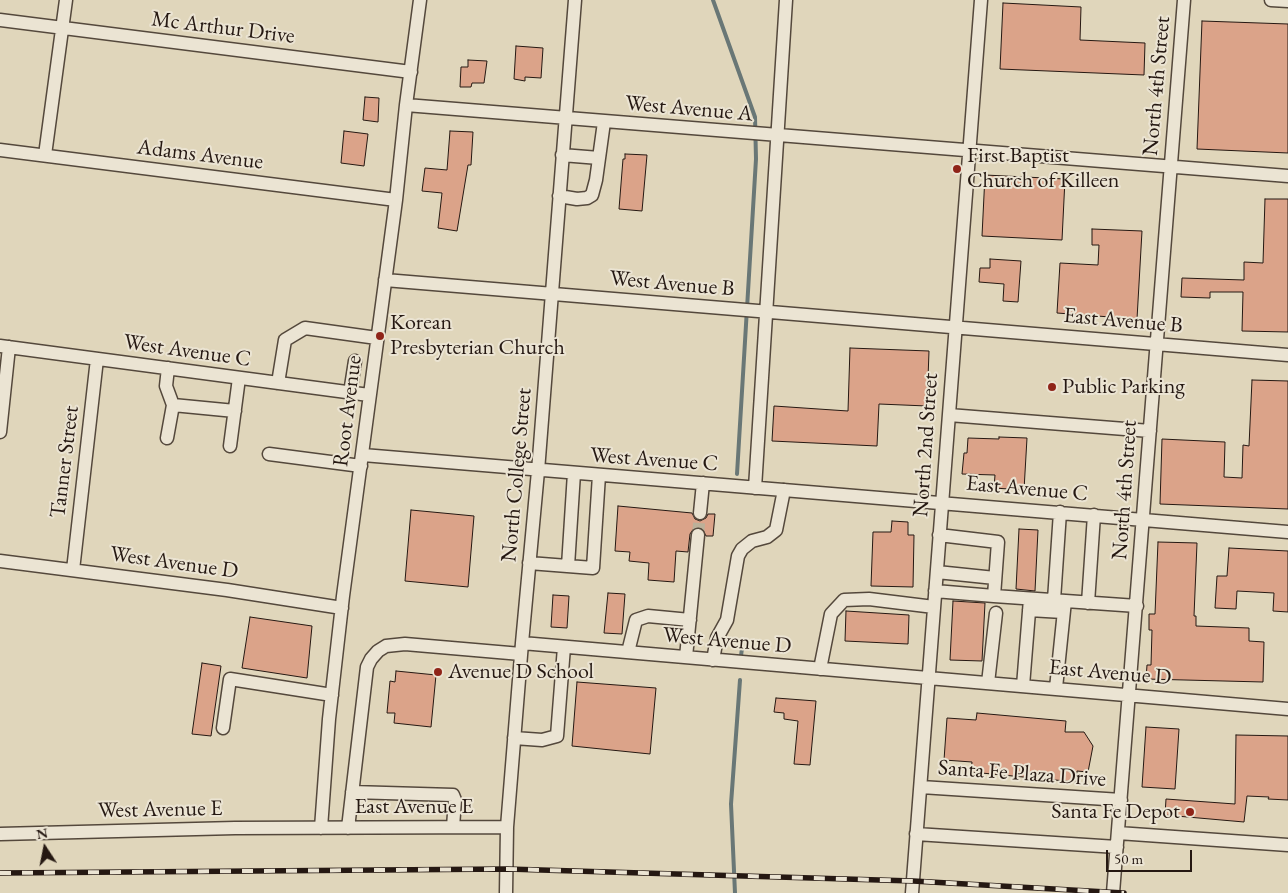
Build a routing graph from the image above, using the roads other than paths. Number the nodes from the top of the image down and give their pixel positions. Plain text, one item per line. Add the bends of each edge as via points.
1 (66, 0) edge
2 (420, 0) edge
3 (575, 0) edge
4 (786, 0) edge
5 (981, 0) edge
6 (1184, 0) edge
7 (1271, 0) edge
8 (1288, 1) edge
9 (0, 20) edge
10 (62, 28) junction
11 (411, 72) junction
12 (406, 105) junction
13 (565, 118) junction
14 (604, 122) junction
15 (772, 136) junction
16 (0, 150) edge
17 (969, 150) junction
18 (45, 155) junction
19 (562, 155) junction
20 (599, 158) junction
21 (1170, 166) junction
22 (1288, 176) edge
23 (560, 196) junction
24 (396, 200) junction
25 (385, 280) junction
26 (553, 293) junction
27 (762, 312) junction
28 (955, 327) junction
29 (377, 338) junction
30 (1157, 344) junction
31 (4, 347) edge
32 (1288, 355) edge
33 (97, 359) junction
34 (355, 361) dead end
35 (168, 368) junction
36 (239, 378) junction
37 (278, 383) junction
38 (350, 393) junction
39 (369, 395) junction
40 (173, 404) junction
41 (235, 411) junction
42 (949, 415) junction
43 (1150, 431) junction
44 (0, 432) edge
45 (167, 438) dead end
46 (230, 446) dead end
47 (269, 454) dead end
48 (362, 460) junction
49 (538, 471) junction
50 (574, 474) junction
51 (599, 476) junction
52 (703, 483) junction
53 (755, 488) junction
54 (784, 490) junction
55 (942, 503) junction
56 (1060, 512) junction
57 (700, 513) tunnel mouth
58 (1094, 515) junction
59 (1143, 519) junction
60 (1288, 532) edge
61 (698, 535) tunnel mouth
62 (940, 535) junction
63 (0, 561) edge
64 (529, 563) junction
65 (568, 566) junction
66 (73, 570) junction
67 (937, 572) junction
68 (995, 578) junction
69 (935, 591) junction
70 (994, 596) junction
71 (1088, 603) junction
72 (1029, 604) junction
73 (1061, 604) junction
74 (1136, 606) junction
75 (934, 607) junction
76 (342, 608) junction
77 (996, 613) dead end
78 (690, 620) junction
79 (564, 647) junction
80 (521, 648) junction
81 (628, 652) junction
82 (686, 657) junction
83 (713, 660) junction
84 (820, 669) junction
85 (928, 678) junction
86 (988, 683) junction
87 (1022, 686) junction
88 (1056, 688) junction
89 (1130, 694) junction
90 (332, 695) junction
91 (1288, 709) edge
92 (223, 728) dead end
93 (514, 738) junction
94 (921, 787) junction
95 (352, 792) junction
96 (1121, 800) junction
97 (453, 827) junction
98 (507, 827) junction
99 (321, 828) junction
100 (348, 828) junction
101 (1118, 833) junction
102 (0, 834) edge
103 (916, 834) junction
104 (1288, 845) edge
105 (1117, 847) junction
106 (506, 893) edge
107 (912, 893) edge
108 (1113, 893) edge

1 - 10 street
2 - 11 street, Root Avenue
3 - 13 street, North College Street
4 - 15 street
5 - 17 street, North 2nd Street
6 - 21 street, North 4th Street
7 - 8 street
9 - 10 street, Mc Arthur Drive
10 - 11 street, Mc Arthur Drive
10 - 18 street
11 - 12 street, Root Avenue
12 - 13 street, West Avenue A
12 - 24 street, Root Avenue
13 - 14 street, West Avenue A
13 - 19 street, North College Street
14 - 15 street, West Avenue A
14 - 20 street
15 - 17 street, West Avenue A
15 - 27 street
16 - 18 street, Adams Avenue
17 - 21 street, West Avenue A
17 - 28 street, North 2nd Street
18 - 24 street, Adams Avenue
19 - 20 street
19 - 23 street, North College Street
20 - 23 street via 592,195 577,199
21 - 22 street, West Avenue A
21 - 30 street, North 4th Street
23 - 26 street, North College Street
24 - 25 street, Root Avenue
25 - 26 street, West Avenue B
25 - 29 street, Root Avenue
26 - 27 street, West Avenue B
26 - 49 street, North College Street
27 - 28 street, West Avenue B
27 - 53 street
28 - 30 street, East Avenue B
28 - 42 street, North 2nd Street
29 - 37 street via 305,328 285,340
29 - 39 street, Root Avenue
30 - 32 street, East Avenue B
30 - 43 street, North 4th Street
31 - 33 street, West Avenue C
31 - 44 street
33 - 35 street, West Avenue C
33 - 66 street, Tanner Street
34 - 38 street
35 - 36 street, West Avenue C
35 - 40 street via 166,386
36 - 37 street, West Avenue C
36 - 41 street
37 - 38 street, West Avenue C
38 - 39 street, West Avenue C
39 - 48 street, Root Avenue
40 - 41 street
40 - 45 street
41 - 46 street
42 - 43 street
42 - 55 street, North 2nd Street
43 - 59 street, North 4th Street
47 - 48 street, West Avenue C
48 - 49 street, West Avenue C
48 - 76 street, Root Avenue
49 - 50 street, West Avenue C
49 - 64 street, North College Street
50 - 51 street, West Avenue C
50 - 65 street
51 - 52 street, West Avenue C
51 - 65 street via 593,568
52 - 53 street, West Avenue C
52 - 57 street
53 - 54 street, West Avenue C
54 - 55 street, West Avenue C
54 - 83 street via 776,530 767,537 752,541 738,556 728,620 720,632
55 - 56 street, East Avenue C
55 - 62 street, North 2nd Street
56 - 58 street, East Avenue C
56 - 73 street
58 - 59 street, East Avenue C
58 - 71 street
59 - 60 street, East Avenue C
59 - 74 street, North 4th Street
61 - 78 street
62 - 67 street, North 2nd Street
62 - 68 street via 998,542
63 - 66 street, West Avenue D
64 - 65 street
64 - 80 street, North College Street
66 - 76 street, West Avenue D
67 - 68 street
67 - 69 street, North 2nd Street
68 - 70 street
69 - 70 street
69 - 75 street, North 2nd Street
70 - 72 street
71 - 73 street
71 - 74 street
72 - 73 street
72 - 87 street
73 - 88 street
74 - 89 street, North 4th Street
75 - 84 street via 869,599 844,600 831,614
75 - 85 street, North 2nd Street
76 - 90 street, Root Avenue
77 - 86 street
78 - 81 street via 648,616 636,620
78 - 82 street
79 - 80 street, West Avenue D
79 - 81 street, West Avenue D
79 - 93 street via 557,736 542,740
80 - 93 street, North College Street
80 - 95 street, West Avenue D via 405,644 386,646 378,651 367,667
81 - 82 street, West Avenue D
82 - 83 street, West Avenue D
83 - 84 street, West Avenue D
84 - 85 street, West Avenue D
85 - 86 street, East Avenue D
85 - 94 street, North 2nd Street
86 - 87 street, East Avenue D
87 - 88 street, East Avenue D
88 - 89 street, East Avenue D
89 - 91 street, East Avenue D
89 - 96 street, North 4th Street
90 - 92 street via 230,679
90 - 99 street, Root Avenue
93 - 98 street, North College Street
94 - 96 street, Santa Fe Plaza Drive
94 - 103 street, North 2nd Street
95 - 97 street via 453,795
95 - 100 street, West Avenue D
96 - 101 street, North 4th Street
97 - 98 street, East Avenue E
97 - 100 street, East Avenue E
98 - 106 street, North College Street
99 - 100 street, East Avenue E
99 - 102 street, West Avenue E
101 - 104 street
101 - 105 street, North 4th Street
103 - 105 street
103 - 107 street, North 2nd Street
105 - 108 street, North 4th Street

